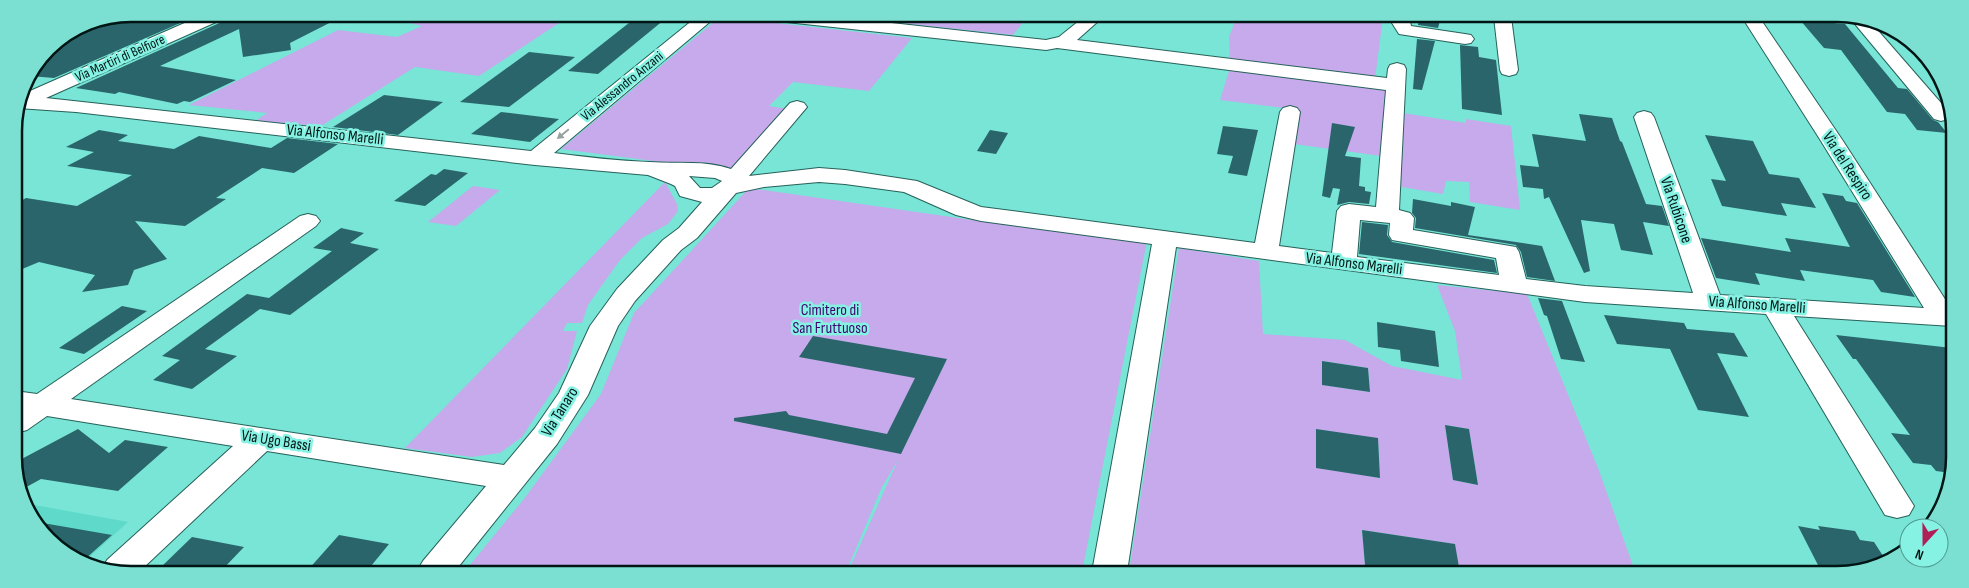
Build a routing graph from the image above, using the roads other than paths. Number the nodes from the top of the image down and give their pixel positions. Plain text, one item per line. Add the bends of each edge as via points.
1 (1087, 22) edge
2 (1401, 22) edge
3 (1503, 22) edge
4 (1753, 22) edge
5 (199, 23) edge
6 (701, 23) edge
7 (837, 23) edge
8 (1865, 26) edge
9 (1465, 39) dead end
10 (1059, 43) junction
11 (1509, 70) dead end
12 (28, 99) edge
13 (26, 102) edge
14 (796, 107) dead end
15 (1290, 112) dead end
16 (1941, 115) dead end
17 (1644, 117) dead end
18 (535, 158) junction
19 (651, 169) junction
20 (727, 180) junction
21 (771, 180) joint
22 (686, 187) junction
23 (1387, 216) junction
24 (308, 220) dead end
25 (1165, 239) junction
26 (672, 245) junction
27 (1266, 252) junction
28 (1344, 263) junction
29 (1514, 285) junction
30 (1709, 302) junction
31 (1775, 306) junction
32 (1947, 317) edge
33 (28, 403) edge
34 (260, 439) junction
35 (511, 478) junction
36 (1897, 506) dead end
37 (124, 565) edge
38 (1111, 565) edge
39 (439, 566) edge

1 - 10 street
2 - 9 street via 1405,30
3 - 11 street
4 - 32 street, Via del Respiro
5 - 12 street, Via Martiri di Belfiore
6 -> 18 street, Via Alessandro Anzani
7 - 10 street via 1039,45
8 - 16 street
10 - 23 street via 1396,77
13 - 18 street, Via Alfonso Marelli
14 - 20 street, Via Tanaro
15 - 27 street
17 - 30 street, Via Rubicone
18 - 19 street, Via Alfonso Marelli
19 - 20 street, Via Alfonso Marelli via 689,169
19 - 22 street, Via Alfonso Marelli via 669,174
20 - 21 street, Via Alfonso Marelli
20 - 22 street, Via Alfonso Marelli via 702,195 692,193
20 - 26 street, Via Tanaro via 688,233
21 - 25 street, Via Alfonso Marelli via 830,175 896,183 972,212
22 - 26 street, Via Tanaro via 690,211
23 - 28 street via 1349,211
23 - 29 street via 1402,218 1401,235 1507,252
24 - 33 street
25 - 27 street, Via Alfonso Marelli
25 - 38 street
26 - 35 street, Via Tanaro via 620,303 604,326 573,395 546,436
27 - 28 street, Via Alfonso Marelli
28 - 29 street, Via Alfonso Marelli
29 - 30 street, Via Alfonso Marelli via 1585,294
30 - 31 street, Via Alfonso Marelli
31 - 32 street, Via Alfonso Marelli
31 - 36 street
33 - 34 street, Via Ugo Bassi
34 - 35 street, Via Ugo Bassi
34 - 37 street
35 - 39 street, Via Tanaro

